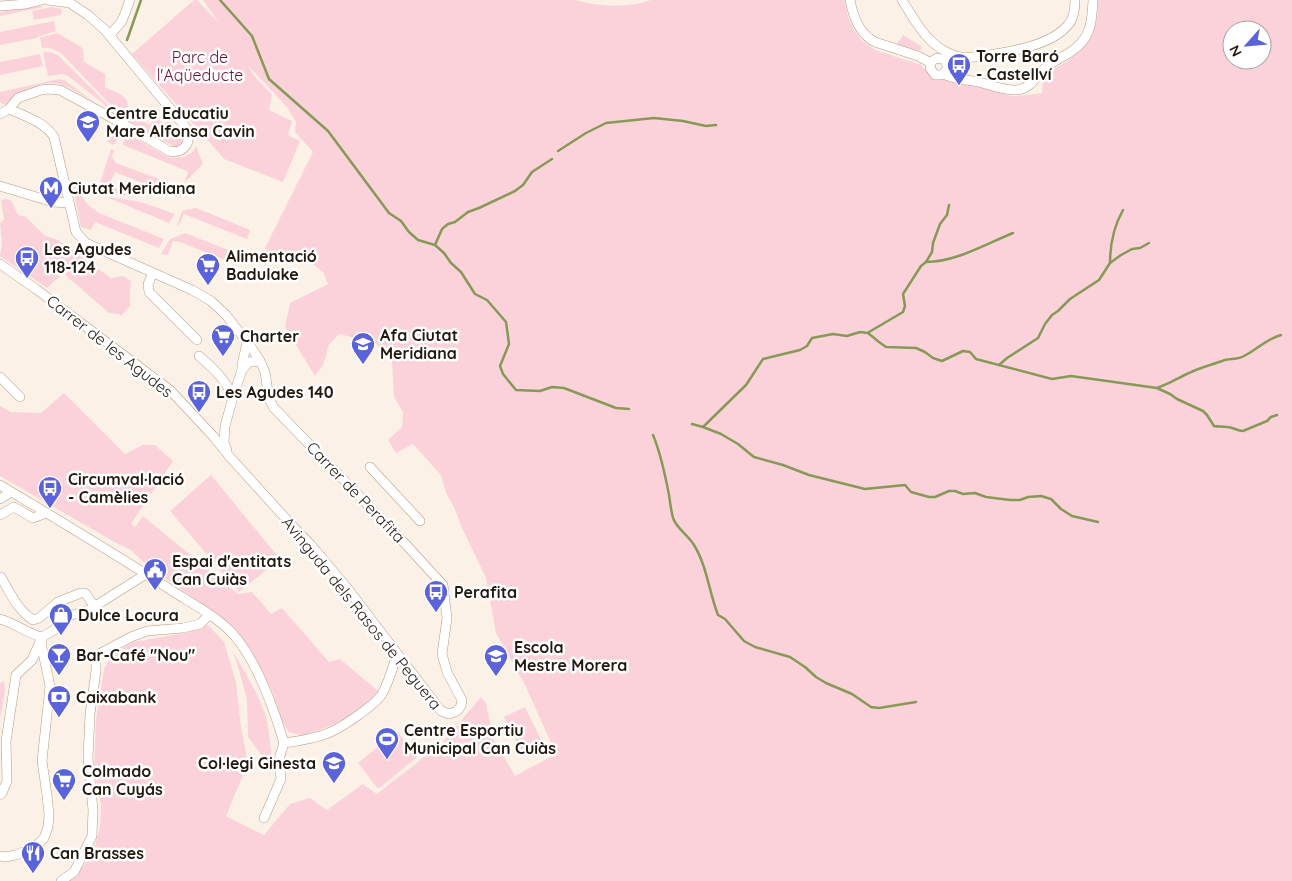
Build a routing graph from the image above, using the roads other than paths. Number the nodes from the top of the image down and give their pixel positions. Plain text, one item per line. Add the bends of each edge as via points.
1 (42, 0) edge
2 (48, 0) edge
3 (130, 0) edge
4 (850, 0) edge
5 (902, 0) edge
6 (1075, 0) edge
7 (1093, 0) edge
8 (0, 6) edge
9 (110, 35) junction
10 (931, 63) junction
11 (948, 65) junction
12 (9, 109) junction
13 (0, 114) edge
14 (0, 186) edge
15 (69, 203) junction
16 (0, 264) edge
17 (153, 273) junction
18 (197, 340) dead end
19 (246, 342) junction
20 (199, 356) dead end
21 (260, 361) junction
22 (242, 370) junction
23 (0, 377) edge
24 (20, 397) dead end
25 (233, 397) junction
26 (225, 426) junction
27 (213, 436) junction
28 (229, 456) junction
29 (370, 467) dead end
30 (0, 485) edge
31 (11, 492) junction
32 (0, 499) edge
33 (46, 513) junction
34 (0, 515) edge
35 (420, 521) dead end
36 (146, 574) junction
37 (1, 577) edge
38 (94, 606) junction
39 (209, 615) junction
40 (0, 619) edge
41 (446, 625) joint
42 (42, 636) junction
43 (397, 654) junction
44 (284, 743) junction
45 (0, 795) edge
46 (264, 818) dead end
47 (0, 856) edge
48 (61, 881) edge

1 - 8 street
2 - 9 street via 70,3
3 - 9 street via 122,21
4 - 10 street via 855,20 868,39
5 - 11 street
6 - 11 street via 1069,24 1055,36 1023,48
7 - 11 street via 1091,25 1082,42 1044,69 1029,86 1014,90 994,87 972,81
9 - 12 street via 188,130 189,141 185,148 169,151 60,90 41,90 18,98
10 - 11 street via 937,58
10 - 11 street via 930,68 938,75
12 - 13 street
12 - 15 street via 42,125 54,137
14 - 15 street via 53,202
15 - 17 street via 76,232 86,243
16 - 27 street, Carrer de les Agudes via 170,390
17 - 18 street via 148,284 149,292
17 - 19 street via 210,301 226,315
19 - 21 street
19 - 22 street
20 - 25 street via 221,376
21 - 22 street via 249,362
21 - 41 street, Carrer de Perafita via 274,408 443,584
22 - 25 street
23 - 24 street
25 - 26 street
26 - 27 street
26 - 28 street via 224,443
27 - 28 street, Avinguda dels Rasos de Peguera
28 - 43 street, Avinguda dels Rasos de Peguera via 317,552
29 - 35 street, Carrer de Perafita
30 - 31 street
31 - 32 street
31 - 33 street
33 - 34 street via 33,518 14,507
33 - 36 street
36 - 38 street
36 - 39 street
37 - 38 street via 18,606 33,620 58,602 81,593 86,594
38 - 42 street via 64,620
39 - 44 street via 226,626 249,657 263,684
39 - 48 street via 200,624 147,631 131,637 96,658 88,758 92,836 74,872
40 - 42 street
41 - 43 street, Avinguda dels Rasos de Peguera via 442,654 444,664 462,700 455,713 441,711
42 - 45 street via 32,660 16,675 6,741 7,781
42 - 47 street via 50,686 42,762 48,827 44,838 35,847 16,855
43 - 44 street via 382,694 366,710 328,733
44 - 46 street via 279,759 281,779

